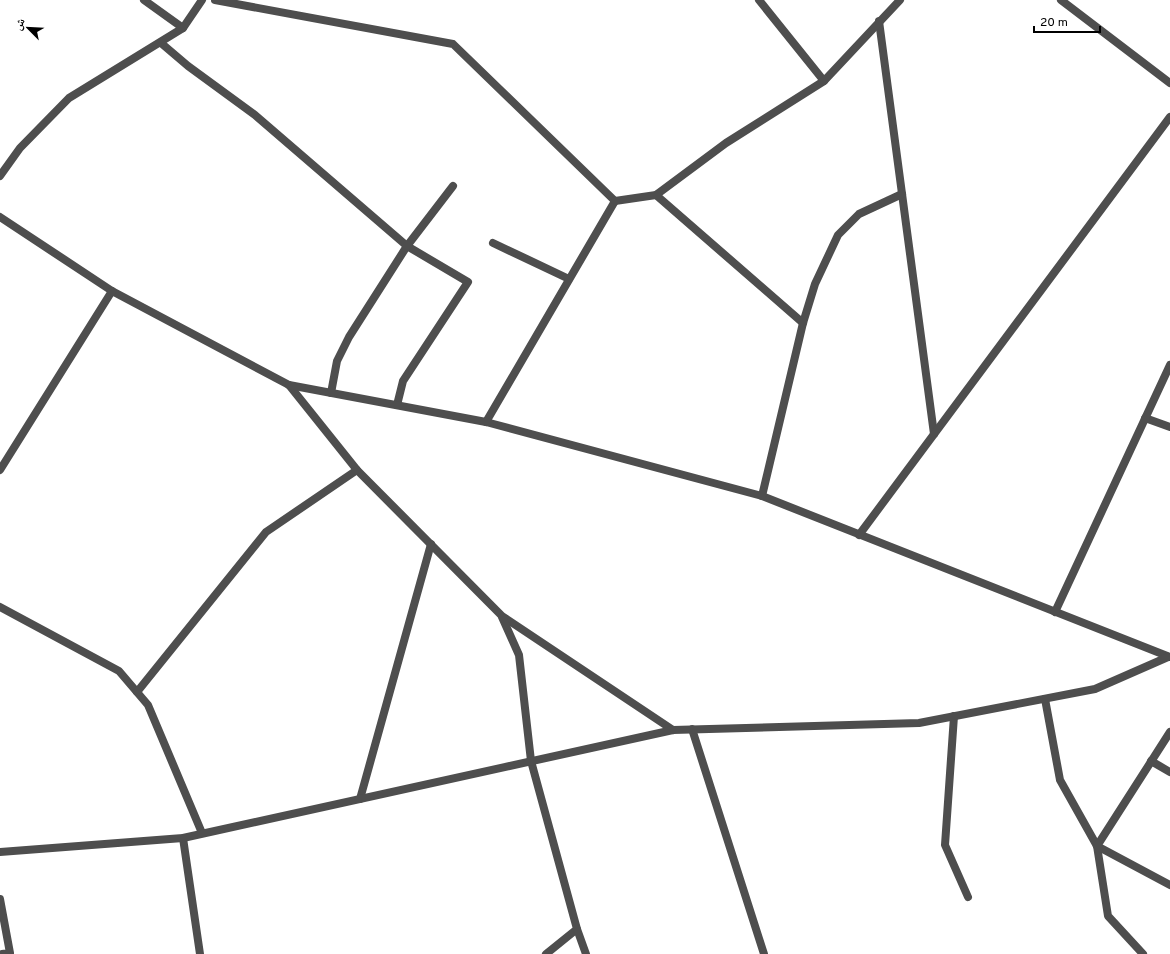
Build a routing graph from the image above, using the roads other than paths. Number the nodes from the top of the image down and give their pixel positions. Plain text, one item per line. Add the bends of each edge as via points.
1 (144, 0) edge
2 (202, 0) edge
3 (215, 0) edge
4 (759, 0) edge
5 (900, 0) edge
6 (1061, 0) edge
7 (879, 21) junction
8 (183, 28) junction
9 (161, 43) junction
10 (824, 81) junction
11 (1170, 83) edge
12 (1168, 122) edge
13 (0, 176) edge
14 (453, 186) dead end
15 (902, 194) junction
16 (656, 195) junction
17 (615, 201) junction
18 (0, 217) edge
19 (494, 243) dead end
20 (407, 246) junction
21 (570, 279) junction
22 (112, 291) junction
23 (803, 323) junction
24 (1170, 365) edge
25 (289, 385) junction
26 (331, 393) junction
27 (398, 406) junction
28 (1145, 418) junction
29 (486, 422) junction
30 (1170, 427) edge
31 (934, 434) junction
32 (0, 470) edge
33 (357, 470) junction
34 (762, 496) junction
35 (859, 535) junction
36 (431, 544) junction
37 (0, 607) edge
38 (1055, 612) junction
39 (502, 616) junction
40 (1169, 657) edge
41 (137, 692) junction
42 (1045, 699) junction
43 (954, 716) junction
44 (692, 729) junction
45 (673, 730) junction
46 (1170, 732) edge
47 (531, 761) junction
48 (1151, 761) junction
49 (1170, 772) edge
50 (360, 799) junction
51 (202, 834) junction
52 (183, 838) junction
53 (1097, 846) junction
54 (0, 852) edge
55 (1170, 885) edge
56 (968, 897) dead end
57 (0, 899) edge
58 (577, 929) junction
59 (8, 954) edge
60 (200, 954) edge
61 (546, 954) edge
62 (586, 954) edge
63 (764, 954) edge
64 (1143, 954) edge

1 - 8 street
2 - 8 street
3 - 17 street via 453,44
4 - 10 street
5 - 7 street
6 - 11 street
7 - 10 street
7 - 15 street
8 - 9 street
9 - 13 street via 69,98 20,148
9 - 20 street via 255,115
10 - 16 street via 726,143
12 - 31 street
14 - 20 street
15 - 23 street via 859,214 838,235 815,284
15 - 31 street
16 - 17 street
16 - 23 street
17 - 21 street
18 - 22 street
19 - 21 street
20 - 26 street via 348,337 337,361
20 - 27 street via 468,282 403,381
21 - 29 street
22 - 25 street
22 - 32 street
23 - 34 street
24 - 28 street
25 - 26 street
25 - 33 street
26 - 27 street
27 - 29 street
28 - 30 street
28 - 38 street
29 - 34 street
31 - 35 street
33 - 36 street
33 - 41 street via 266,532
34 - 35 street
35 - 38 street
36 - 39 street
36 - 50 street
37 - 41 street via 119,671
38 - 40 street
39 - 45 street
39 - 47 street via 519,655
40 - 42 street via 1095,689
41 - 51 street via 148,705
42 - 43 street
42 - 53 street via 1060,780
43 - 44 street via 919,723
43 - 56 street via 945,845
44 - 45 street
44 - 63 street
45 - 47 street
46 - 48 street
47 - 50 street
47 - 58 street
48 - 49 street
48 - 53 street
50 - 51 street
51 - 52 street
52 - 54 street
52 - 60 street
53 - 55 street
53 - 64 street via 1108,916
57 - 59 street
58 - 61 street
58 - 62 street

